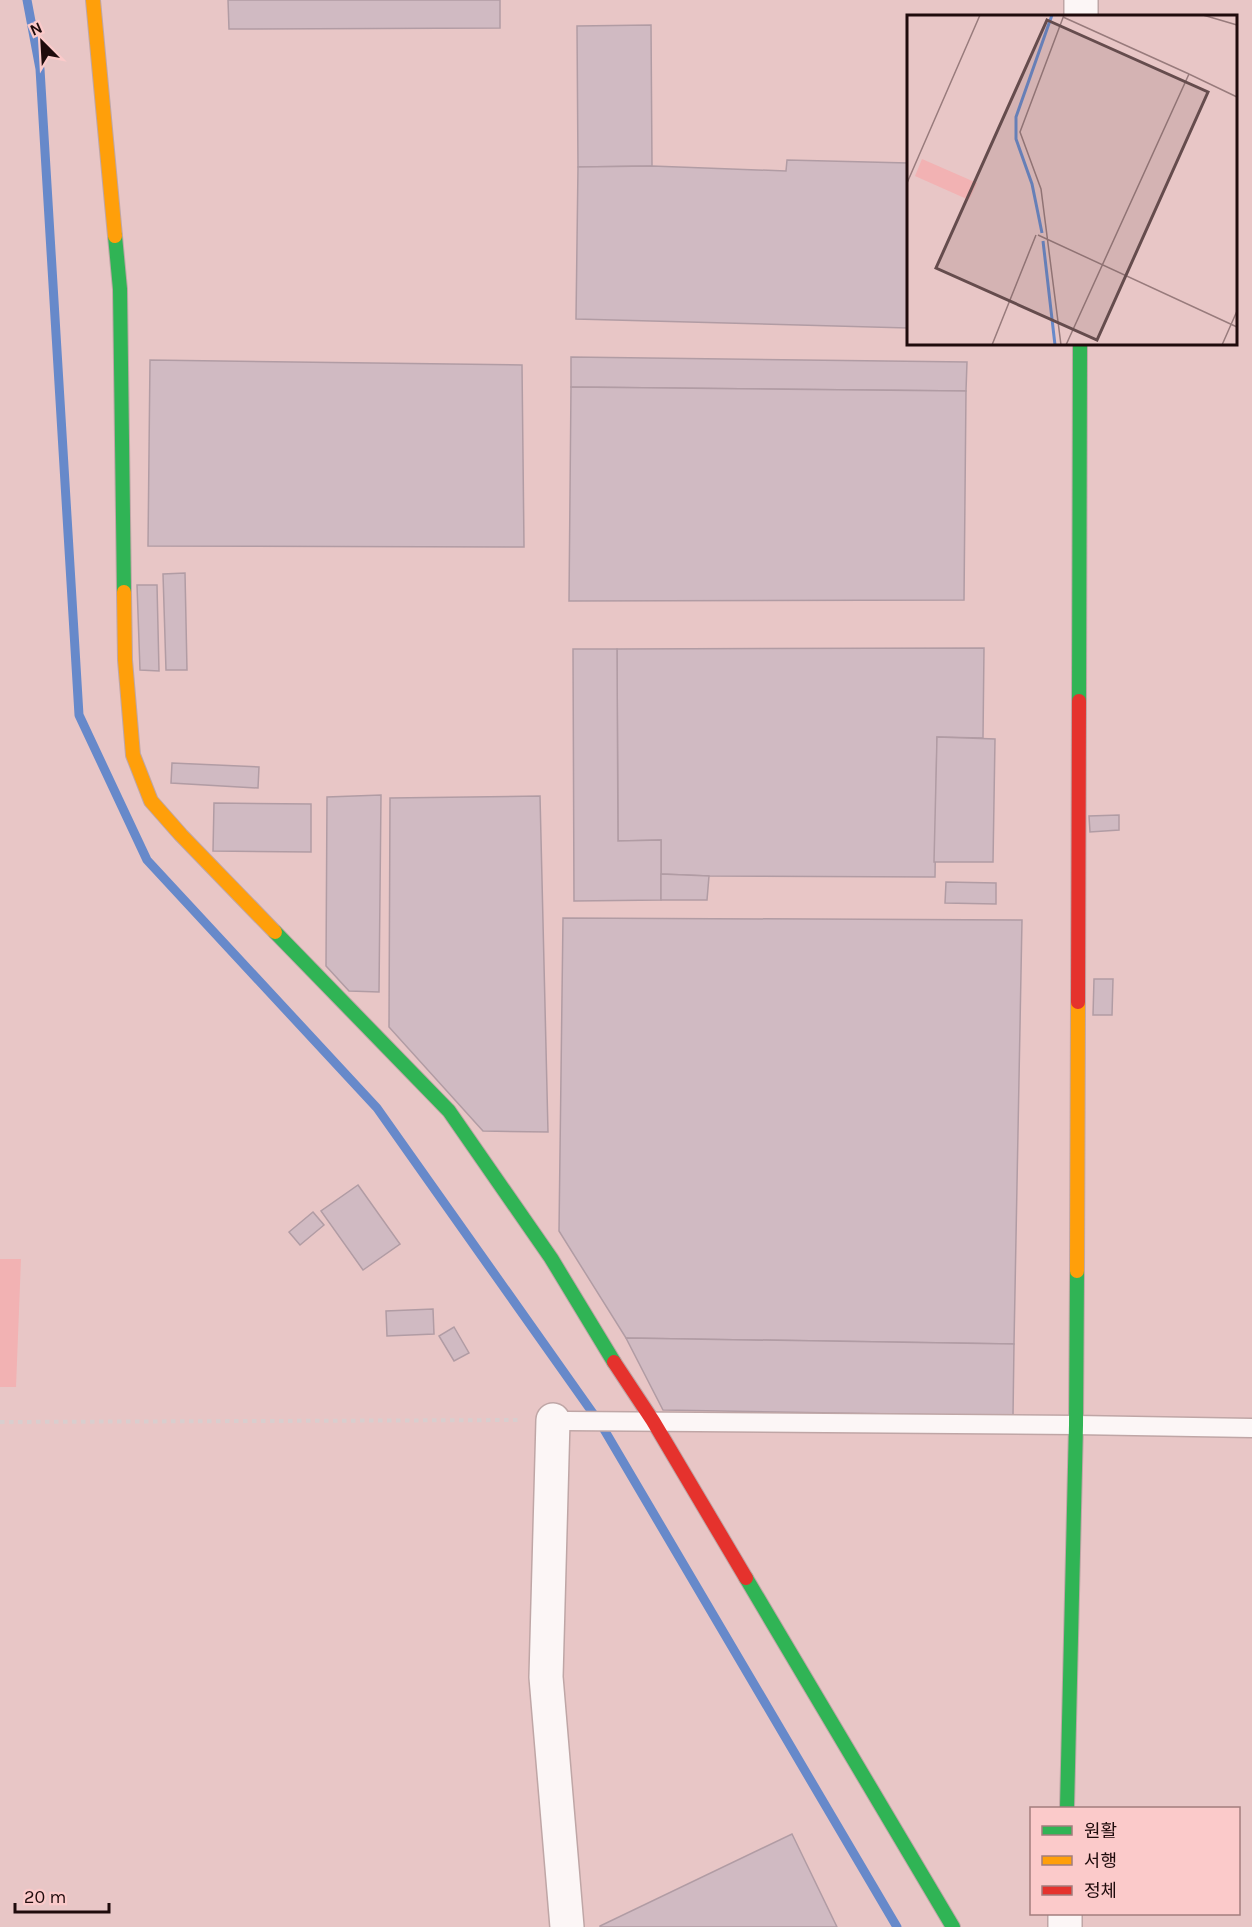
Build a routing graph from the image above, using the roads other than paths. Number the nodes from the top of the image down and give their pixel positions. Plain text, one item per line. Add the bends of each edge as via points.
1 (93, 0) edge
2 (1080, 345) edge
3 (560, 1420) joint
4 (653, 1421) junction
5 (1076, 1425) junction
6 (1252, 1428) edge
7 (1067, 1807) edge
8 (567, 1927) edge
9 (953, 1927) edge

1 - 4 street via 120,289 125,660 133,755 151,801 180,836 449,1111 551,1258
2 - 5 street
3 - 4 lane
3 - 8 street via 546,1677
4 - 5 lane
4 - 9 street
5 - 6 lane
5 - 7 street

